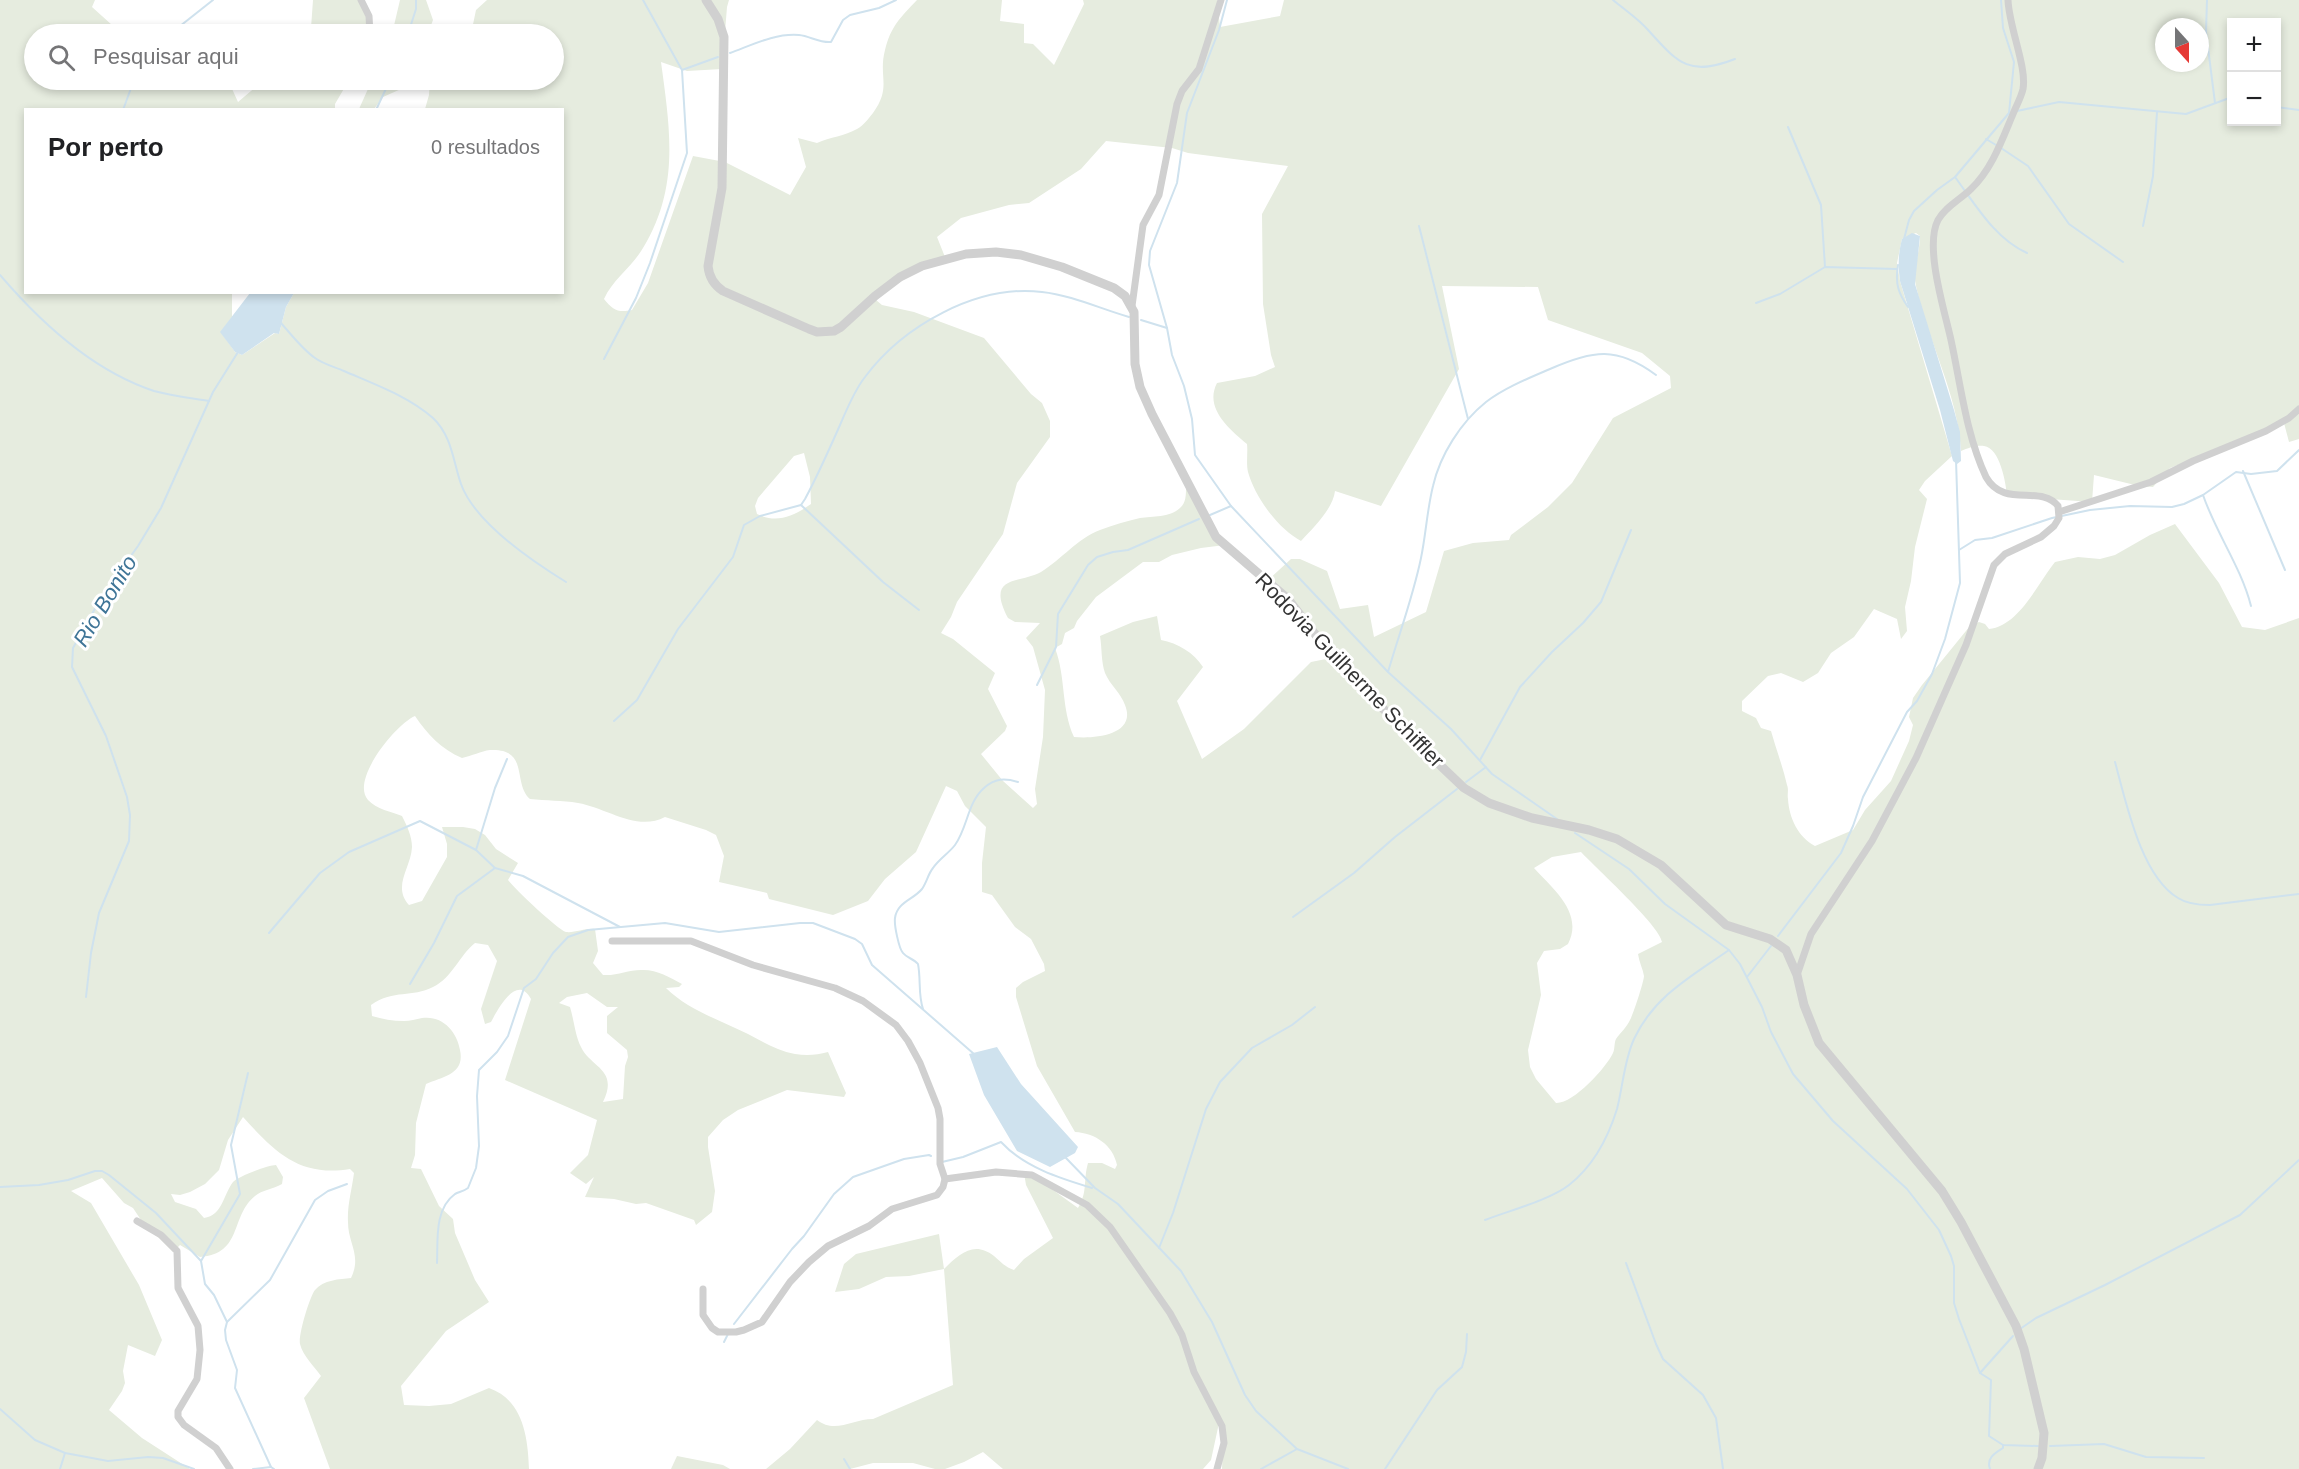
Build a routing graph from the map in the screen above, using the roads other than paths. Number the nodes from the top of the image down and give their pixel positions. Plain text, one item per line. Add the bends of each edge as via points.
1 (362, 0) edge
2 (706, 0) edge
3 (1221, 0) edge
4 (2008, 0) edge
5 (369, 24) edge
6 (1132, 306) junction
7 (2299, 409) edge
8 (2059, 512) junction
9 (612, 941) dead end
10 (1797, 975) junction
11 (945, 1179) junction
12 (137, 1221) dead end
13 (703, 1289) dead end
14 (230, 1469) edge
15 (1217, 1469) edge
16 (2038, 1469) edge

1 - 5 street
2 - 6 street via 724,37 722,188 708,266 713,281 723,291 817,332 834,331 883,289 911,271 966,254 996,252 1062,267 1114,288
3 - 6 street via 1199,69 1177,104 1159,195 1143,225
4 - 8 street via 2023,91 1989,167 1938,220 1934,253 1958,383 1986,477 2000,492 2050,499
6 - 10 street, Rodovia Guilherme Schiffler via 1140,387 1209,525 1216,537 1288,599 1338,664 1464,788 1489,803 1532,819 1617,839 1661,865 1726,925 1777,942 1786,950
7 - 8 street via 2266,431 2151,482
8 - 10 street via 2059,518 2048,531 2005,554 1994,565 1966,645 1916,758 1872,841 1811,934
9 - 11 street via 691,941 753,966 835,988 896,1025 914,1051 938,1108 940,1164
10 - 16 street, Rodovia Guilherme Schiffler via 1819,1043 1942,1191 2011,1316 2024,1349 2043,1425 2044,1448
11 - 13 street via 937,1195 892,1209 869,1226 828,1246 790,1282 768,1316 754,1326 736,1332 712,1328 703,1315
11 - 15 street via 996,1172 1032,1175 1087,1205 1110,1227 1182,1335 1194,1372 1222,1426 1224,1443
12 - 14 street via 161,1235 177,1251 178,1288 200,1330 197,1379 178,1417 216,1448

